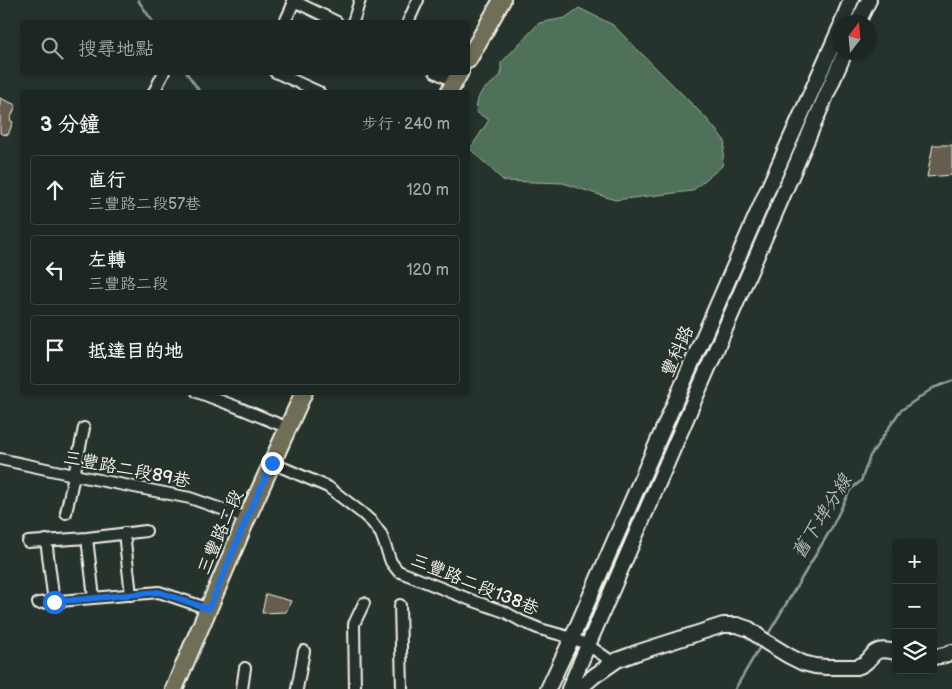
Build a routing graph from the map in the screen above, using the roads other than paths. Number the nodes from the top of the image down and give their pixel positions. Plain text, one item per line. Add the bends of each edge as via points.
1 (294, 0) edge
2 (360, 0) edge
3 (418, 0) edge
4 (502, 0) edge
5 (852, 0) edge
6 (869, 0) edge
7 (845, 15) edge
8 (862, 15) edge
9 (286, 20) edge
10 (333, 20) edge
11 (354, 20) edge
12 (409, 20) edge
13 (832, 46) edge
14 (470, 56) edge
15 (842, 60) edge
16 (162, 75) edge
17 (282, 75) edge
18 (441, 75) edge
19 (455, 82) edge
20 (155, 90) edge
21 (315, 90) edge
22 (204, 395) edge
23 (303, 395) edge
24 (84, 428) dead end
25 (288, 428) junction
26 (0, 459) edge
27 (272, 463) junction
28 (74, 475) junction
29 (66, 514) dead end
30 (247, 518) junction
31 (146, 531) dead end
32 (124, 533) junction
33 (87, 538) junction
34 (46, 540) junction
35 (28, 542) dead end
36 (131, 595) junction
37 (94, 598) junction
38 (54, 602) junction
39 (38, 603) dead end
40 (364, 603) dead end
41 (400, 605) dead end
42 (209, 609) junction
43 (572, 638) junction
44 (588, 645) junction
45 (304, 651) dead end
46 (892, 651) edge
47 (952, 652) edge
48 (937, 656) edge
49 (614, 662) junction
50 (245, 668) dead end
51 (174, 689) edge
52 (242, 689) edge
53 (296, 689) edge
54 (355, 689) edge
55 (402, 689) edge
56 (548, 689) edge
57 (569, 689) edge
58 (579, 689) edge

1 - 9 street
1 - 10 street
2 - 11 street
3 - 12 street
4 - 14 main road
5 - 7 street
6 - 8 street
13 - 43 street, 豐科路
15 - 44 street, 豐科路
16 - 20 street
17 - 21 street
18 - 19 street
22 - 25 street
23 - 25 main road, 三豐路二段
24 - 28 street
25 - 27 main road, 三豐路二段
26 - 28 street, 三豐路二段89巷
27 - 30 main road, 三豐路二段
27 - 43 street, 三豐路二段138巷 via 328,487 362,513 381,534 391,562 398,571 505,612 540,629
28 - 29 street
28 - 30 street, 三豐路二段89巷 via 190,498
30 - 42 main road, 三豐路二段
31 - 32 street
32 - 33 street
32 - 36 street
33 - 34 street
33 - 37 street
34 - 35 street
34 - 38 street
36 - 37 street
36 - 42 street via 159,592
37 - 38 street
38 - 39 street
40 - 54 street via 354,624
41 - 55 street
42 - 51 main road, 三豐路二段
43 - 44 street, 三豐路二段138巷
43 - 56 street, 豐科路
44 - 49 street, 三豐路二段138巷
44 - 57 street, 豐科路
45 - 53 street
46 - 49 street via 877,650 857,667 815,666 789,656 749,630 737,625 723,625
47 - 48 street
49 - 58 street
50 - 52 street

